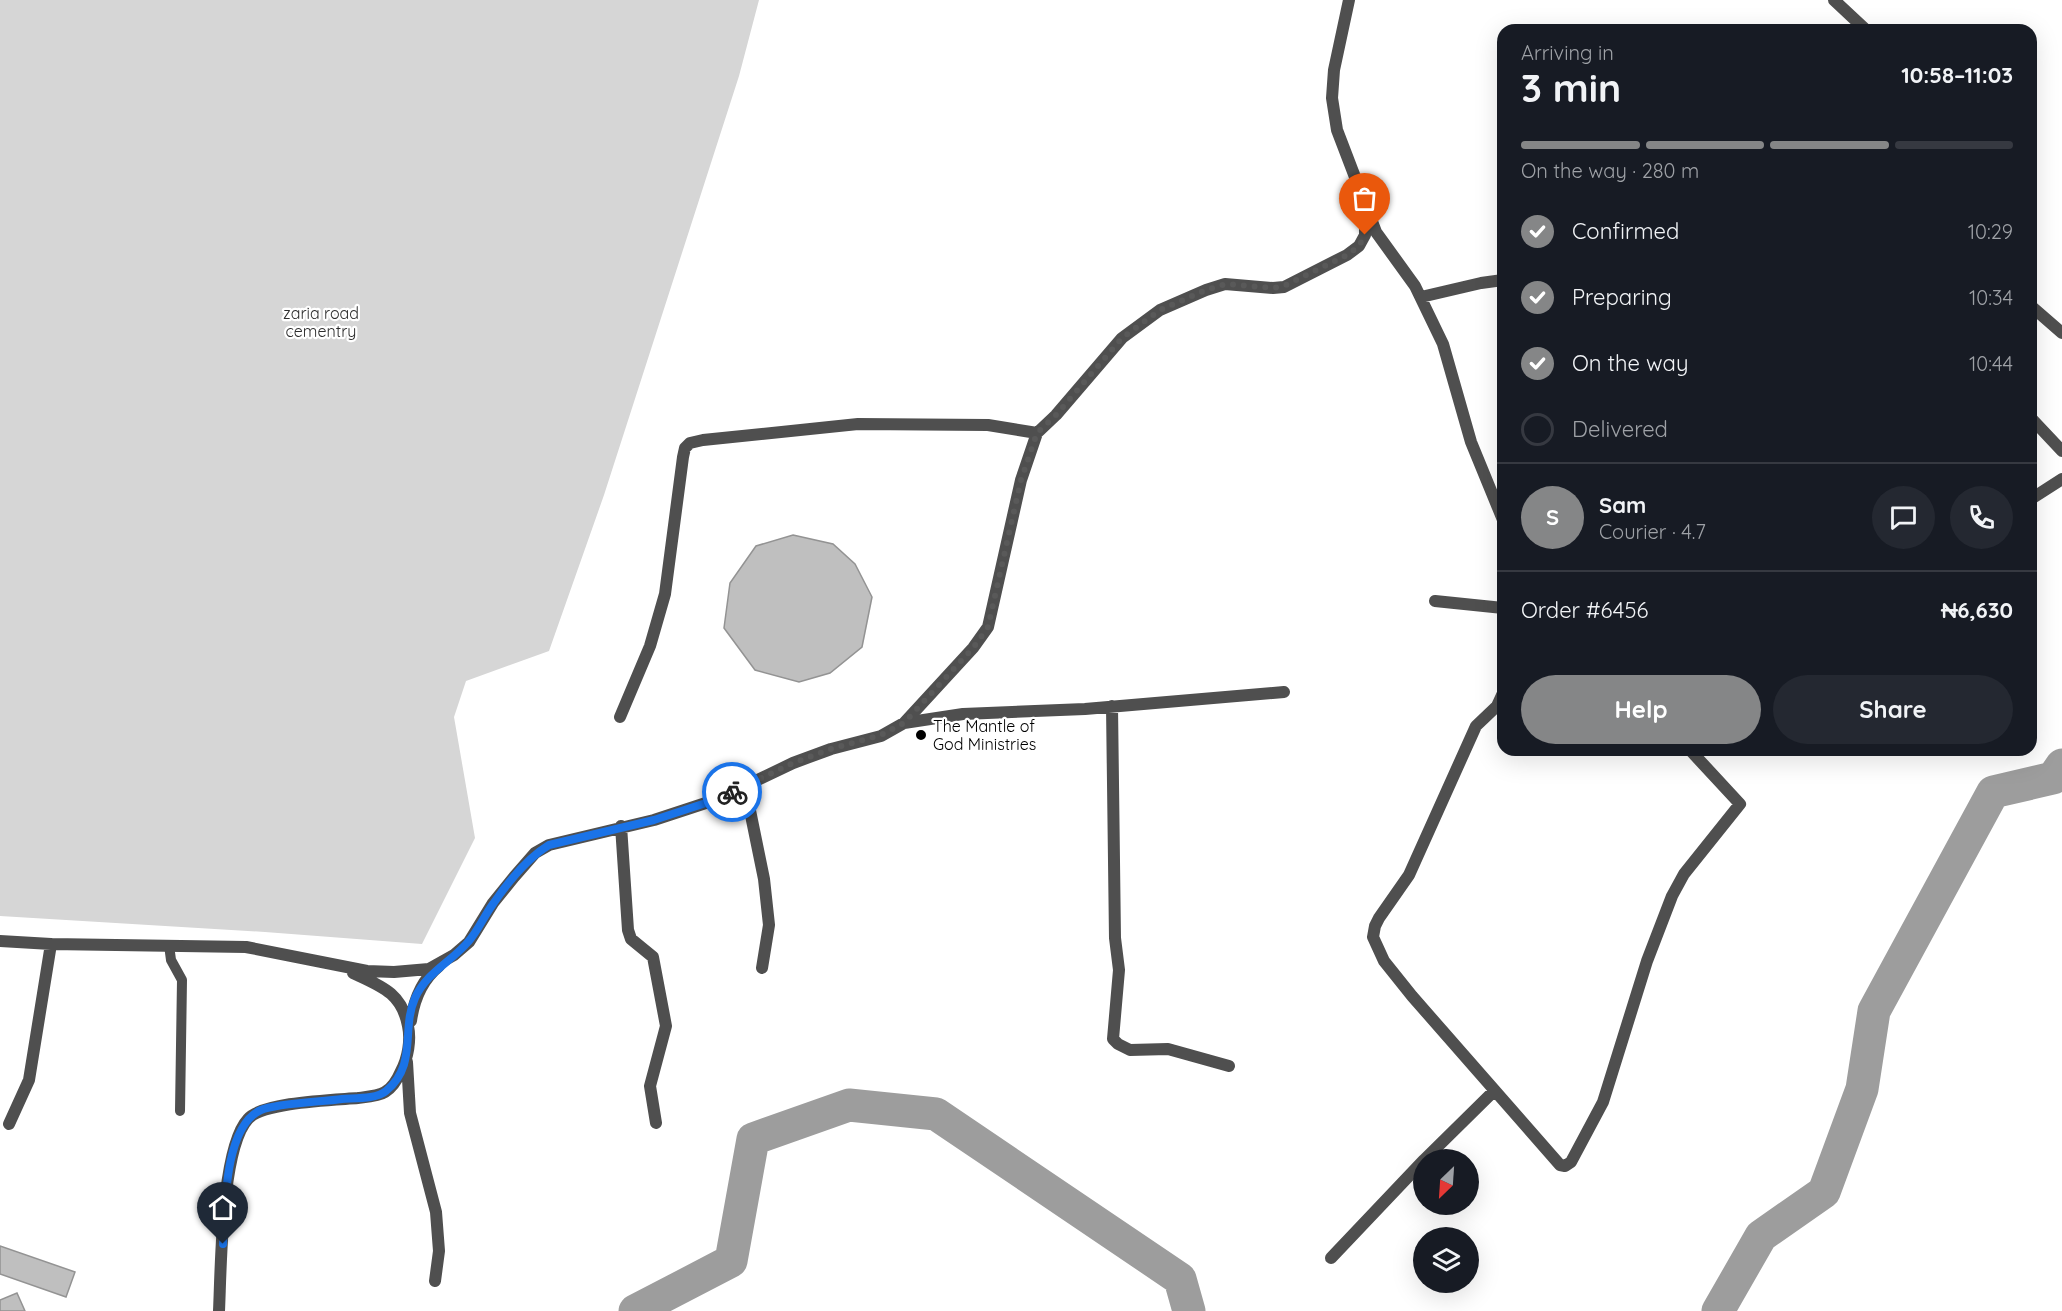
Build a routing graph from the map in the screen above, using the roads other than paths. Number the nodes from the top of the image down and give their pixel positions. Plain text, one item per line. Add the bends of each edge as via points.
1 (1349, 0) edge
2 (1834, 0) edge
3 (1860, 24) edge
4 (1365, 202) junction
5 (1497, 281) edge
6 (1421, 297) junction
7 (2037, 311) edge
8 (2062, 333) edge
9 (2037, 424) edge
10 (1037, 433) junction
11 (2062, 451) edge
12 (2062, 479) edge
13 (2037, 495) edge
14 (1497, 505) edge
15 (1435, 602) dead end
16 (1497, 607) edge
17 (1284, 692) dead end
18 (1112, 706) junction
19 (1497, 706) edge
20 (620, 717) dead end
21 (904, 723) junction
22 (1696, 756) edge
23 (744, 786) junction
24 (621, 826) junction
25 (0, 941) edge
26 (51, 944) junction
27 (169, 945) junction
28 (454, 955) junction
29 (335, 965) junction
30 (762, 968) dead end
31 (409, 1031) junction
32 (406, 1060) junction
33 (1229, 1066) dead end
34 (1494, 1090) junction
35 (180, 1111) dead end
36 (656, 1123) dead end
37 (9, 1124) dead end
38 (1435, 1149) edge
39 (1413, 1172) edge
40 (1331, 1258) dead end
41 (435, 1281) dead end
42 (219, 1311) edge

1 - 4 street via 1332,98 1337,130
2 - 3 street
4 - 6 street via 1377,232
4 - 10 street via 1365,235 1347,255 1284,286 1226,284 1160,310 1122,338
5 - 6 street
6 - 14 street via 1443,344 1472,442
7 - 8 street
9 - 11 street
10 - 20 street via 988,425 858,424 690,443 680,467 663,605 651,646
10 - 21 street via 1021,480 988,627
12 - 13 street
15 - 16 street
17 - 18 street
18 - 21 street via 963,714
18 - 33 street via 1115,938 1119,970 1113,1039 1130,1050 1168,1049
19 - 34 street via 1476,726 1409,875 1379,918 1373,937 1391,970
21 - 23 street via 881,735 793,763
22 - 34 street via 1740,804 1684,874 1672,896 1647,961 1604,1102 1571,1162 1565,1166 1555,1161
23 - 24 street via 654,820
23 - 30 street via 764,879 769,925
24 - 28 street via 549,845 535,854 493,903 469,942
24 - 36 street via 628,930 631,939 653,957 666,1026 650,1086
25 - 26 street
26 - 27 street
26 - 37 street via 28,1080
27 - 29 street via 246,947
27 - 35 lane via 171,960 182,980
28 - 29 street via 429,969 367,971
28 - 31 street via 432,973 415,998
29 - 31 street via 386,990 400,1002 406,1011
31 - 32 street
32 - 41 street via 410,1113 436,1212
32 - 42 street via 397,1080 385,1093 268,1108 249,1117 227,1178
34 - 38 street
39 - 40 street

